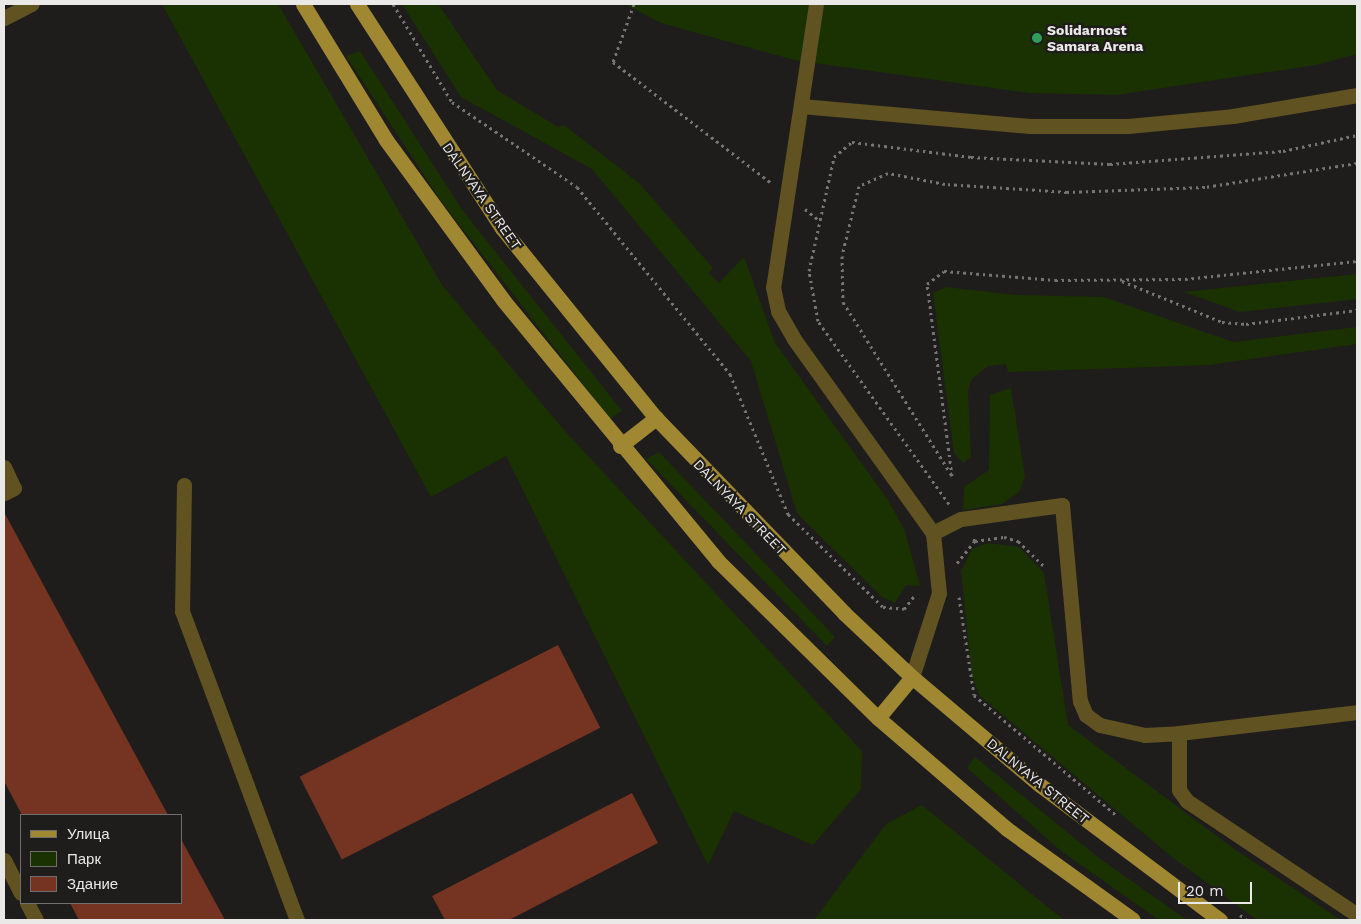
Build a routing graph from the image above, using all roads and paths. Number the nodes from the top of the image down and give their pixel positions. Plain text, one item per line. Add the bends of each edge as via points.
1 (32, 4) edge
2 (356, 4) edge
3 (393, 4) edge
4 (634, 4) edge
5 (816, 4) edge
6 (308, 5) edge
7 (4, 18) edge
8 (1357, 95) edge
9 (801, 106) junction
10 (1357, 135) edge
11 (1357, 163) edge
12 (789, 196) junction
13 (820, 221) junction
14 (1357, 261) edge
15 (1119, 280) junction
16 (1357, 310) edge
17 (656, 418) junction
18 (620, 446) junction
19 (4, 467) edge
20 (184, 485) dead end
21 (4, 493) edge
22 (943, 497) dead end
23 (933, 533) junction
24 (975, 541) dead end
25 (1043, 565) dead end
26 (959, 592) dead end
27 (915, 595) dead end
28 (912, 677) junction
29 (1357, 712) edge
30 (878, 718) junction
31 (1179, 733) junction
32 (1119, 817) dead end
33 (4, 860) edge
34 (20, 891) edge
35 (28, 904) edge
36 (1233, 910) dead end
37 (1357, 915) edge
38 (36, 920) edge
39 (297, 920) edge
40 (1133, 920) edge
41 (1220, 920) edge
42 (1247, 920) edge

1 - 7 lane
2 - 17 main road, DALNYAYA STREET via 502,228
3 - 27 path via 452,102 577,187 730,374 788,514 883,607 904,609
4 - 12 path via 613,62
5 - 9 lane
6 - 18 main road via 386,140 503,300
8 - 9 lane via 1232,116 1128,126 1030,126
9 - 12 lane
10 - 13 path via 1283,151 1110,164 971,158 852,142 834,157
11 - 15 path via 1205,187 1067,192 945,184 888,173 859,186 842,256 842,302 952,476 927,284 944,271
12 - 13 path
12 - 23 lane via 775,262 773,287 778,311
13 - 22 path via 809,271 818,321
14 - 15 path via 1185,279
15 - 16 path via 1222,322 1246,324
17 - 18 main road
17 - 28 main road, DALNYAYA STREET via 844,613
18 - 30 main road via 718,561
19 - 21 lane via 14,488
20 - 39 lane via 182,611
23 - 28 lane via 939,593
23 - 31 lane via 961,519 1062,505 1080,701 1086,715 1100,725 1136,733
24 - 25 path via 1004,537 1018,541
26 - 32 path via 974,695
28 - 30 main road
28 - 41 main road, DALNYAYA STREET via 1040,785
29 - 31 lane
30 - 40 main road via 1007,829
31 - 37 lane via 1180,790 1187,801
33 - 34 lane
35 - 38 lane
36 - 42 path

